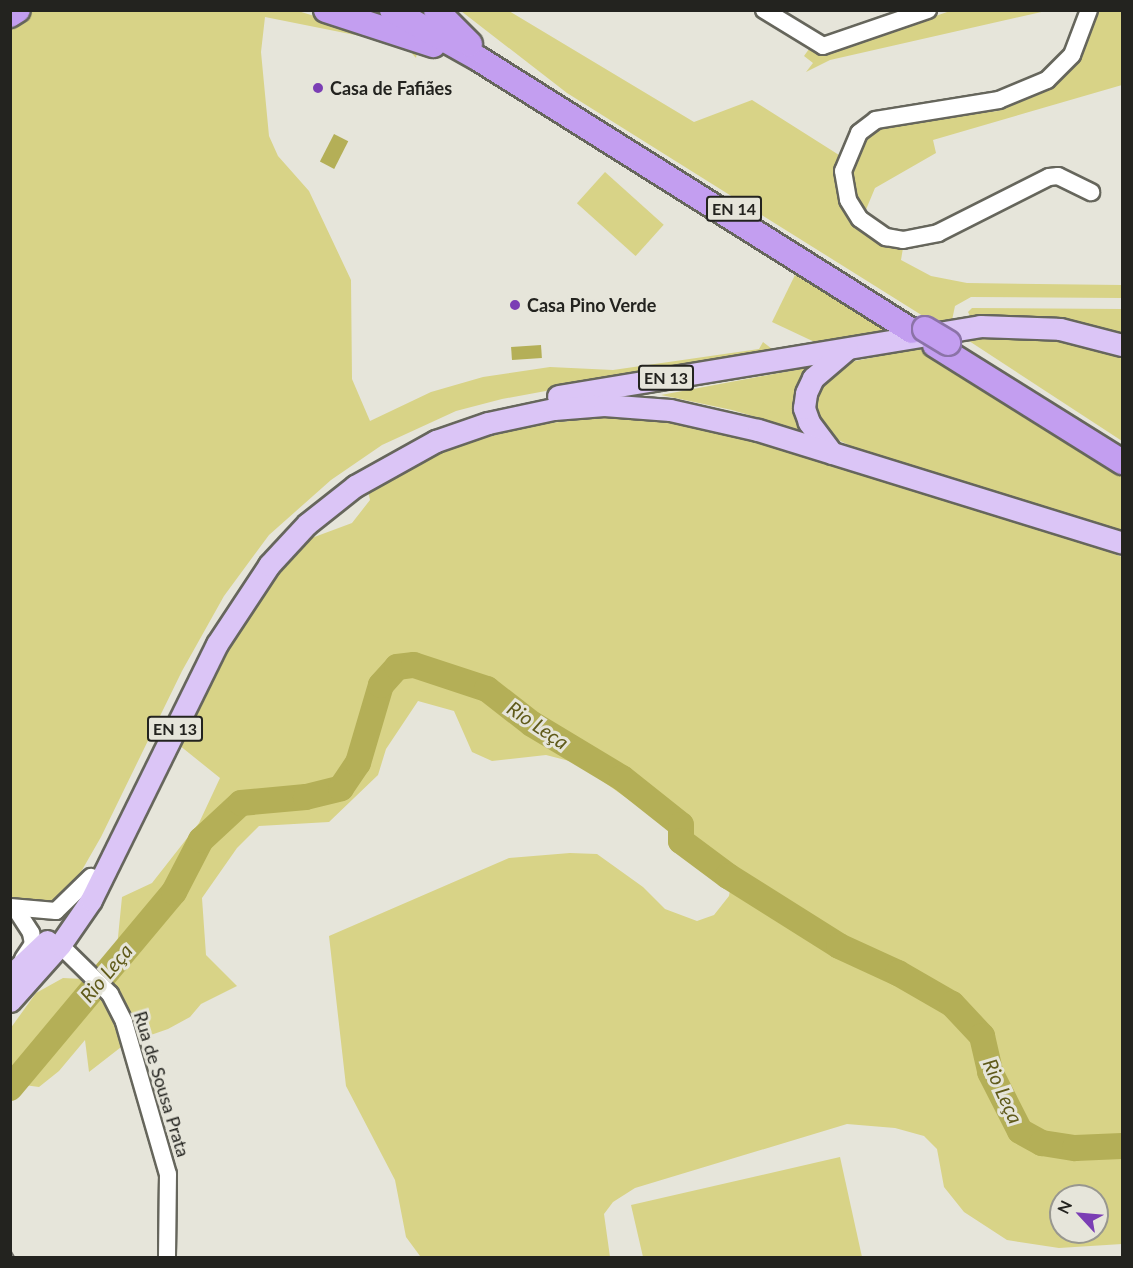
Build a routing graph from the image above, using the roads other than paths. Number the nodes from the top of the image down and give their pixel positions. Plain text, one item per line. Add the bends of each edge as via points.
1 (18, 10) edge
2 (326, 10) edge
3 (392, 10) edge
4 (408, 10) edge
5 (436, 10) edge
6 (764, 10) edge
7 (928, 10) edge
8 (1089, 10) edge
9 (10, 15) edge
10 (475, 52) junction
11 (1091, 192) dead end
12 (930, 337) junction
13 (1122, 345) edge
14 (848, 349) junction
15 (1122, 452) edge
16 (832, 453) junction
17 (1122, 462) edge
18 (1122, 543) edge
19 (90, 877) junction
20 (13, 908) edge
21 (60, 945) junction
22 (12, 974) edge
23 (10, 1001) edge
24 (167, 1257) edge

1 - 9 highway
2 - 10 highway
3 - 10 highway, EN 14
4 - 10 highway, EN 14
5 - 10 highway
6 - 7 street via 823,46
8 - 11 street via 1072,55 1047,80 1013,97 876,120 859,134 843,171 848,200 860,219 886,237 903,240 938,233 1051,176
10 - 12 highway, EN 14
12 - 15 highway, EN 14
12 - 17 highway, EN 14
13 - 14 main road, EN 13 via 1060,329 1009,324 970,327
14 - 16 main road, EN 13 via 813,378 806,393 804,408 809,422
14 - 19 main road, EN 13 via 484,411 418,436 360,468 285,529 232,595 209,634
16 - 18 main road, EN 13
16 - 21 main road, EN 13 via 691,413 604,405 554,409 488,423 427,445 382,469 308,524 250,591 202,674 101,884
19 - 20 street via 56,911
19 - 22 main road, EN 13 via 54,933
20 - 22 street via 31,933 33,944
21 - 23 main road, EN 13
21 - 24 street, Rua de Sousa Prata via 110,994 124,1022 168,1174

